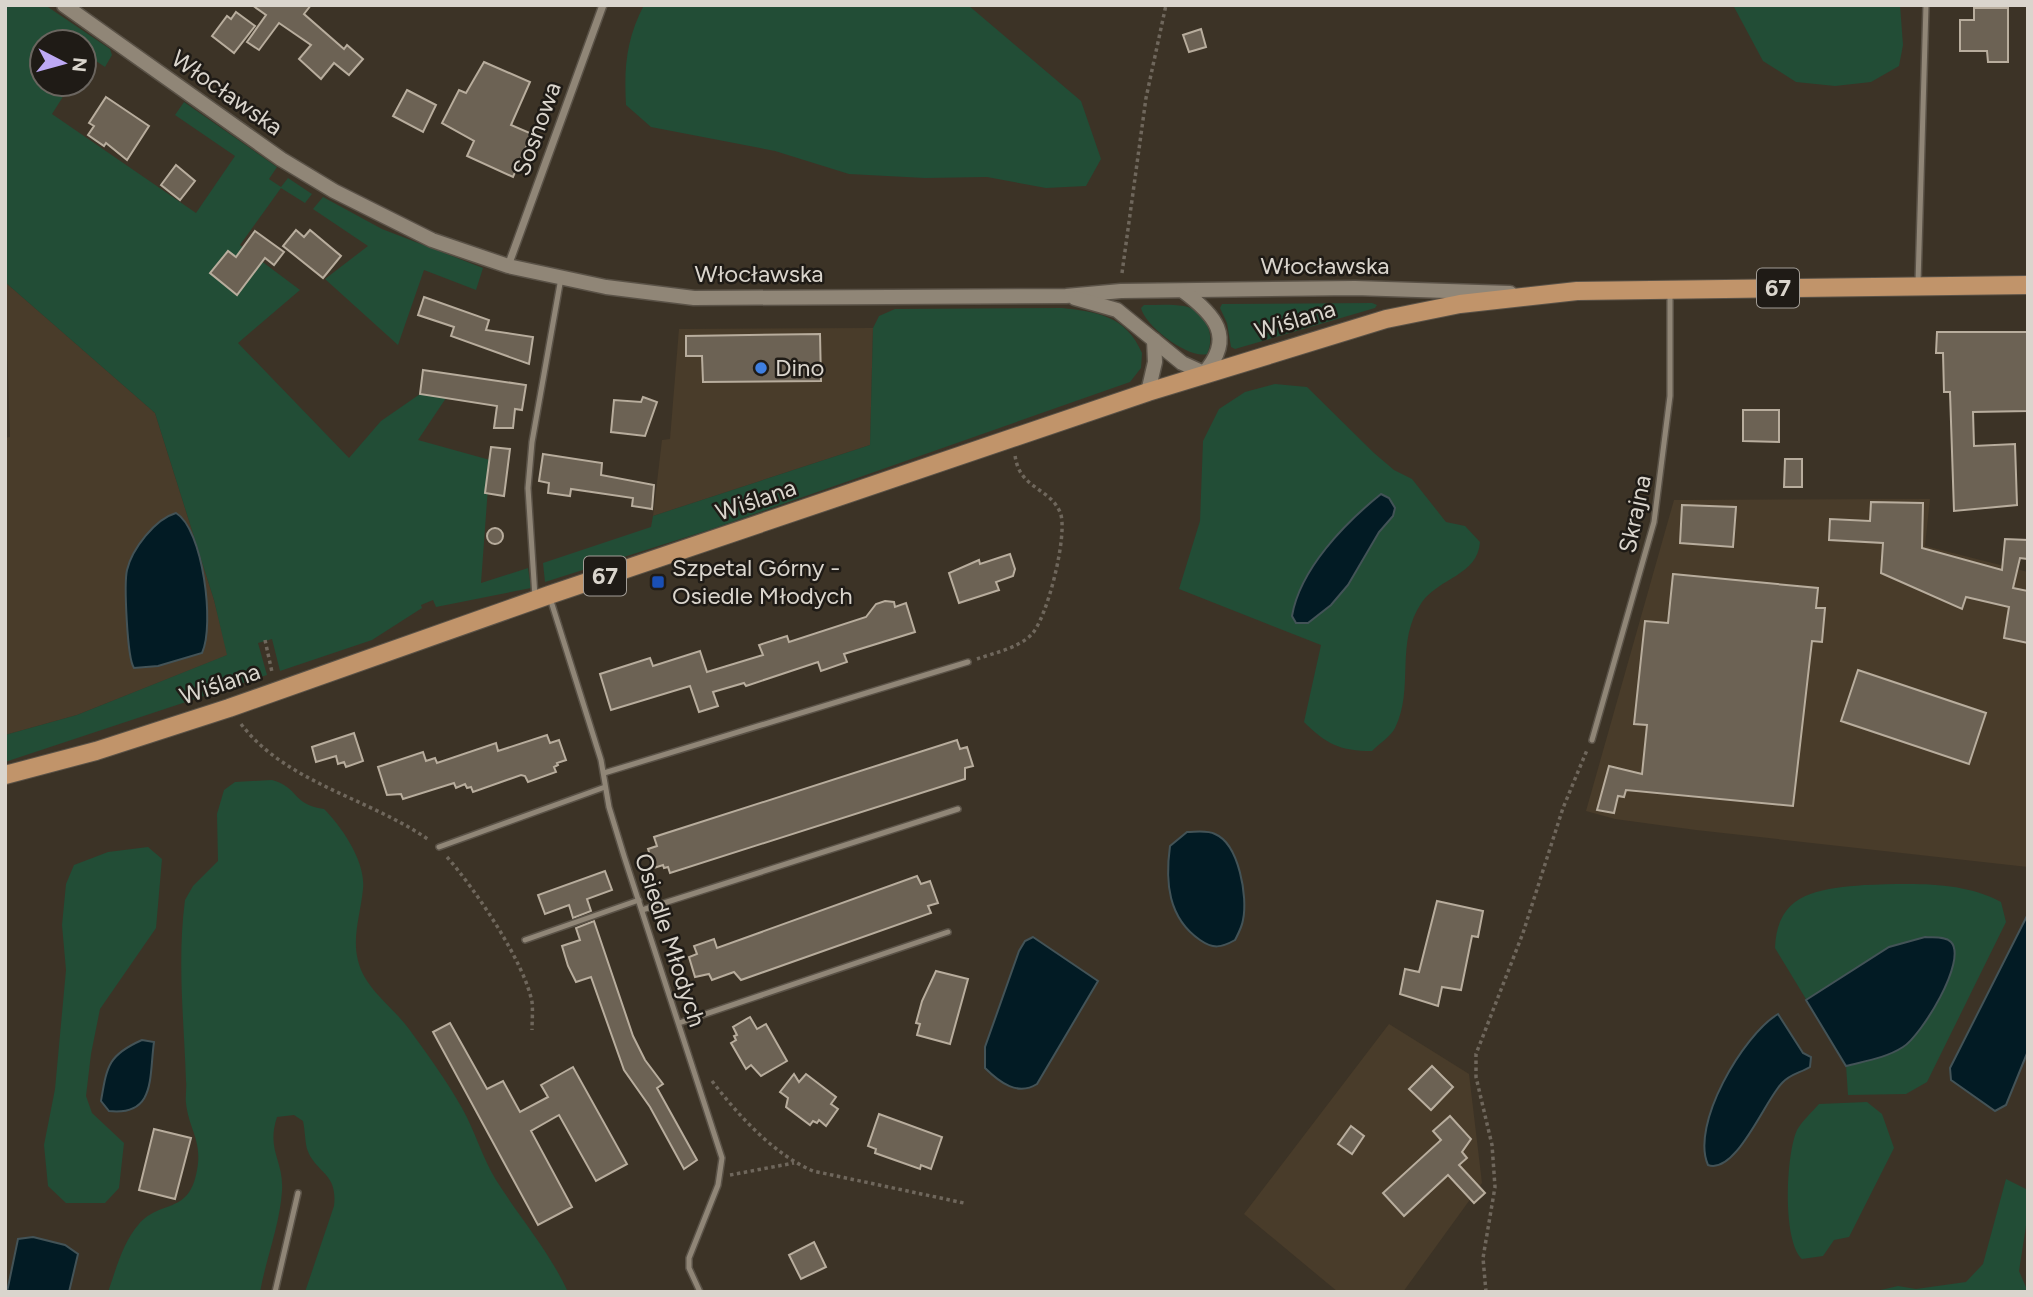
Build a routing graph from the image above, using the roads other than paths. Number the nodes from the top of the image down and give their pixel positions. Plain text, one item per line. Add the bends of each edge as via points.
1 (65, 5) edge
2 (603, 5) edge
3 (1926, 5) edge
4 (508, 266) junction
5 (561, 278) junction
6 (2028, 285) edge
7 (1918, 286) junction
8 (1670, 290) junction
9 (1183, 291) junction
10 (1529, 295) junction
11 (1066, 296) junction
12 (1154, 340) junction
13 (1204, 373) junction
14 (1148, 392) junction
15 (542, 598) junction
16 (968, 662) road end
17 (1592, 740) road end
18 (604, 773) junction
19 (5, 775) edge
20 (605, 787) junction
21 (958, 809) dead end
22 (439, 846) road end
23 (639, 900) junction
24 (642, 910) junction
25 (948, 932) dead end
26 (525, 940) dead end
27 (679, 1023) junction
28 (298, 1193) dead end
29 (275, 1292) edge
30 (700, 1292) edge

1 - 4 main road, Włocławska via 281,159 334,191 432,240
2 - 4 street, Sosnowa
3 - 7 lane
4 - 5 main road, Włocławska
5 - 11 main road, Włocławska via 694,298
5 - 15 lane, Osiedle Młodych via 528,488
6 - 7 main road, 67
7 - 8 main road, 67
8 - 10 main road, 67
8 - 17 lane, Skrajna via 1670,396 1654,522
9 - 10 main road, Włocławska via 1437,289
9 - 11 main road, Włocławska
9 - 13 main road via 1208,312 1218,328 1216,357
10 - 13 main road, Wiślana / 67 via 1386,319
11 - 12 main road via 1117,310
12 - 13 main road via 1182,363
12 - 14 main road via 1155,362
13 - 14 main road, Wiślana / 67
14 - 15 main road, Wiślana / 67
15 - 18 lane, Osiedle Młodych
15 - 19 main road, Wiślana / 67 via 229,708
16 - 18 lane
18 - 20 lane, Osiedle Młodych
20 - 22 lane
20 - 23 lane, Osiedle Młodych
21 - 24 lane
23 - 24 lane, Osiedle Młodych
23 - 26 lane
24 - 27 lane, Osiedle Młodych
25 - 27 lane
27 - 30 lane, Osiedle Młodych via 722,1158 722,1171 689,1258
28 - 29 lane

